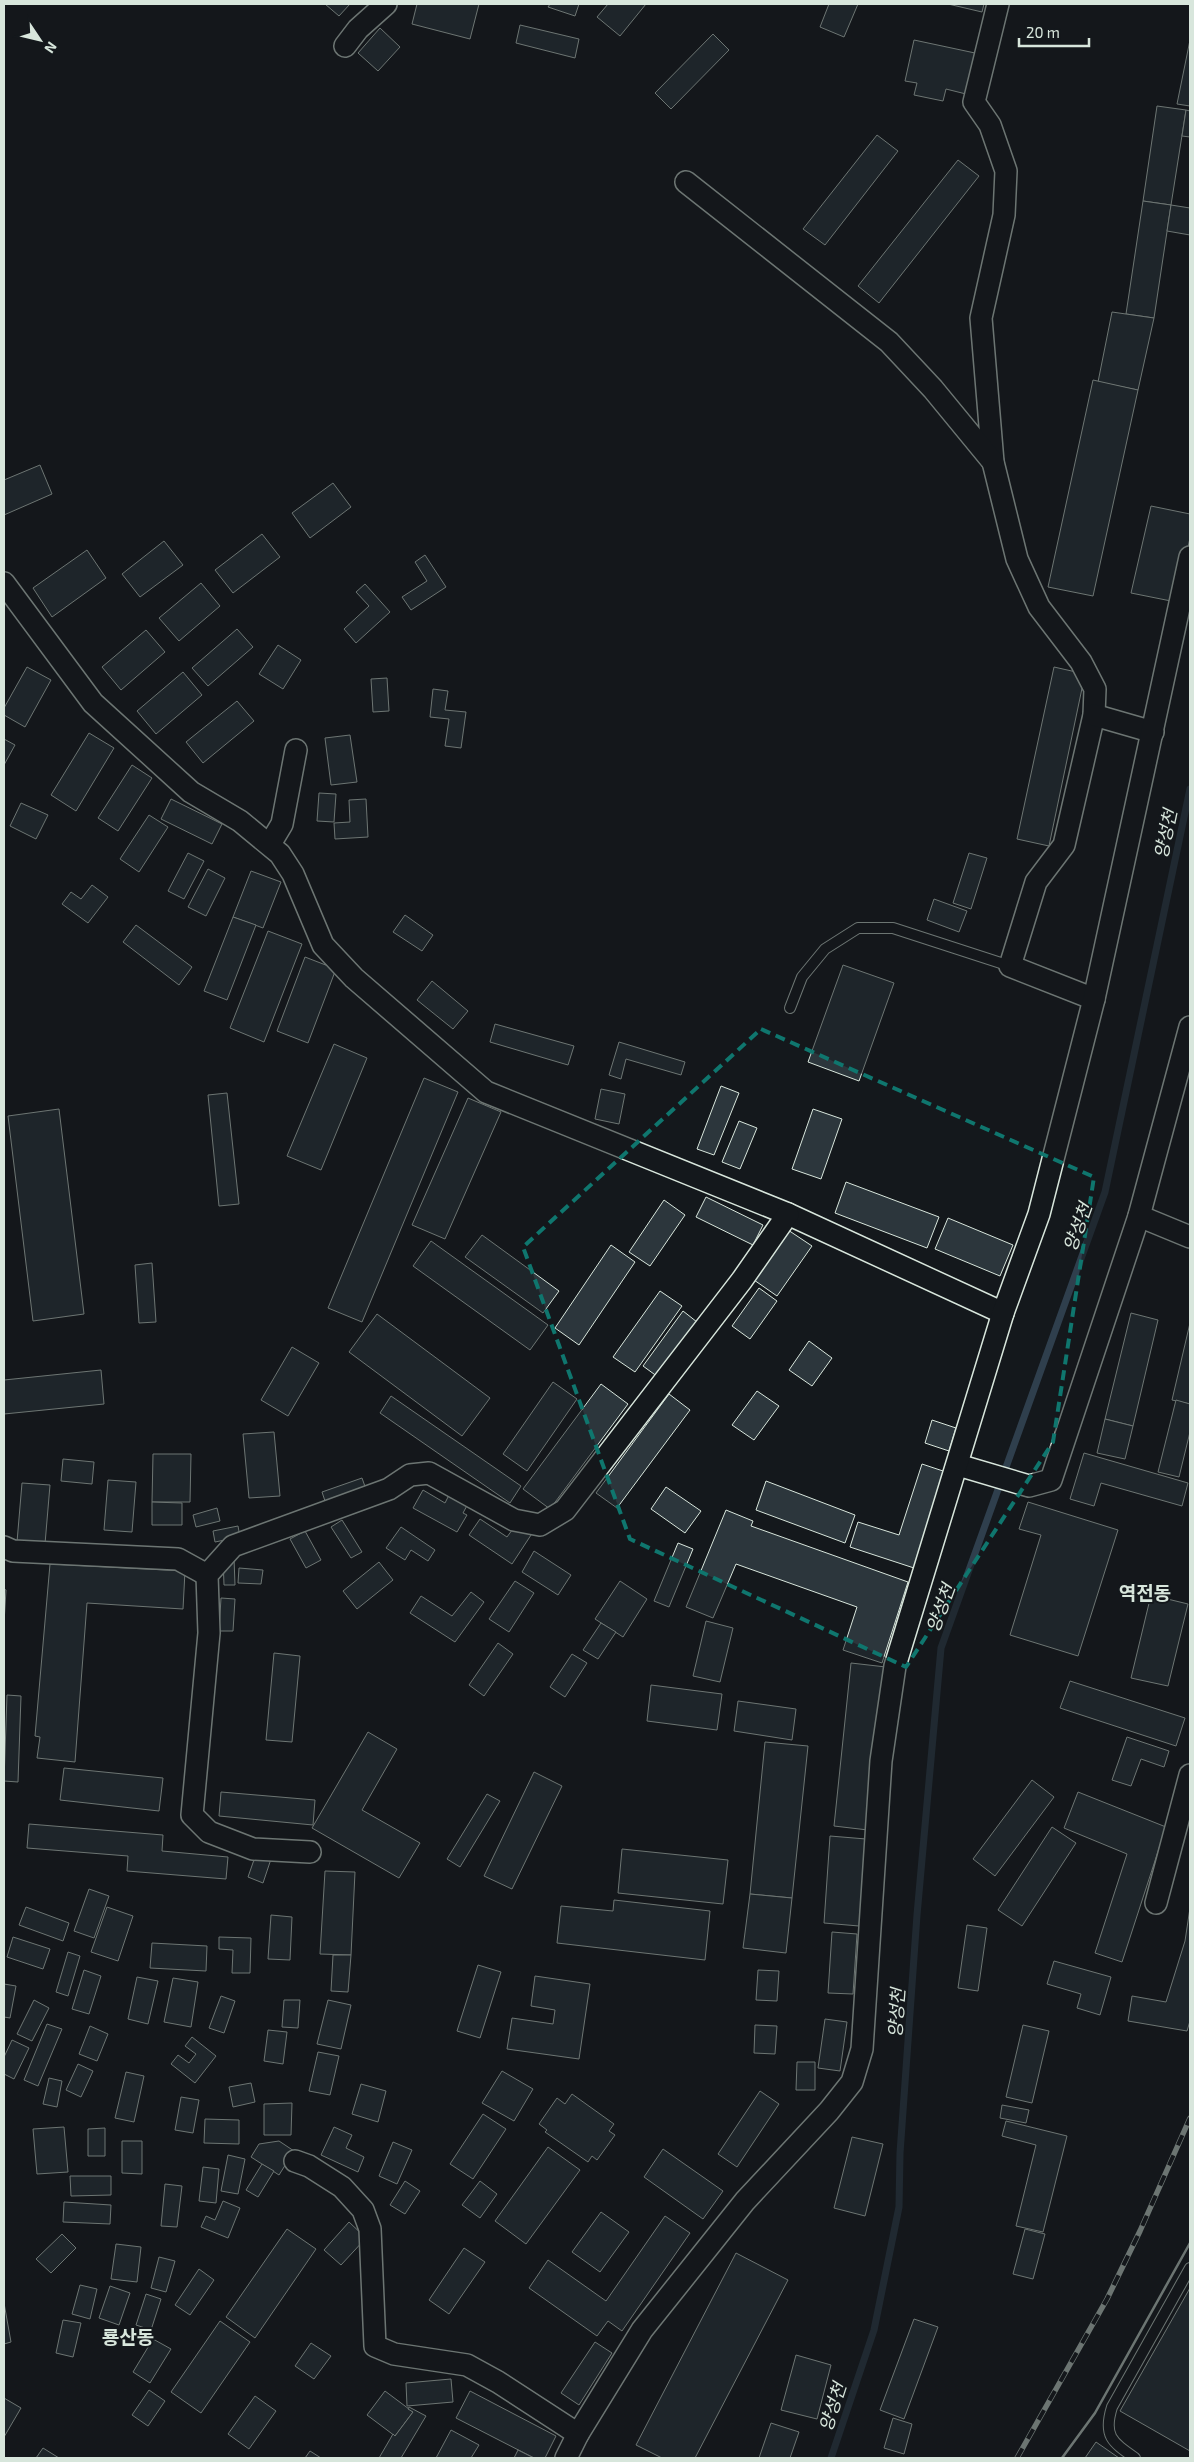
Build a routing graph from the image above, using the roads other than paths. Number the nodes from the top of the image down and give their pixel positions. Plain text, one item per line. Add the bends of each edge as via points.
1 (386, 4) edge
2 (998, 4) edge
3 (345, 46) dead end
4 (686, 182) dead end
5 (993, 462) junction
6 (1190, 558) edge
7 (4, 583) edge
8 (1094, 715) junction
9 (1153, 732) junction
10 (296, 750) dead end
11 (270, 844) junction
12 (1010, 966) junction
13 (1094, 999) junction
14 (790, 1008) dead end
15 (1190, 1027) edge
16 (788, 1214) junction
17 (1139, 1216) junction
18 (1190, 1238) edge
19 (1004, 1313) junction
20 (958, 1465) junction
21 (4, 1546) edge
22 (207, 1575) junction
23 (1190, 1775) edge
24 (310, 1852) dead end
25 (1156, 1903) dead end
26 (295, 2161) dead end
27 (1190, 2268) edge
28 (578, 2434) junction
29 (566, 2458) edge
30 (1136, 2458) edge

1 - 3 street
2 - 5 street via 974,102 990,125 1006,171 1004,215 981,318
4 - 5 street via 889,342
5 - 8 street via 1017,559 1039,607 1081,662 1095,689
6 - 9 street
7 - 11 street via 93,703 191,792 240,821
8 - 9 street
8 - 12 street via 1064,845 1036,882
9 - 13 street
10 - 11 street via 282,824
11 - 16 street via 293,874 323,945 354,978 486,1092
12 - 13 street
12 - 14 lane via 893,928 858,928 825,949 802,978
13 - 19 street via 1039,1214
15 - 17 street
16 - 19 street
16 - 22 street via 742,1280 565,1510 540,1525 514,1520 429,1473 410,1475 389,1489 232,1546
17 - 18 street
17 - 20 street via 1051,1480 1029,1486
19 - 20 street
20 - 28 street via 895,1666 881,1761 862,2049 852,2082 698,2258 642,2330
21 - 22 street via 13,1551 178,1559
22 - 24 street via 209,1632 192,1815 209,1832 253,1849
23 - 25 street
26 - 28 street via 342,2187 362,2210 370,2229 375,2346 394,2354 466,2366 498,2382
27 - 30 lane via 1112,2408 1107,2424 1108,2433 1119,2447
28 - 29 street

